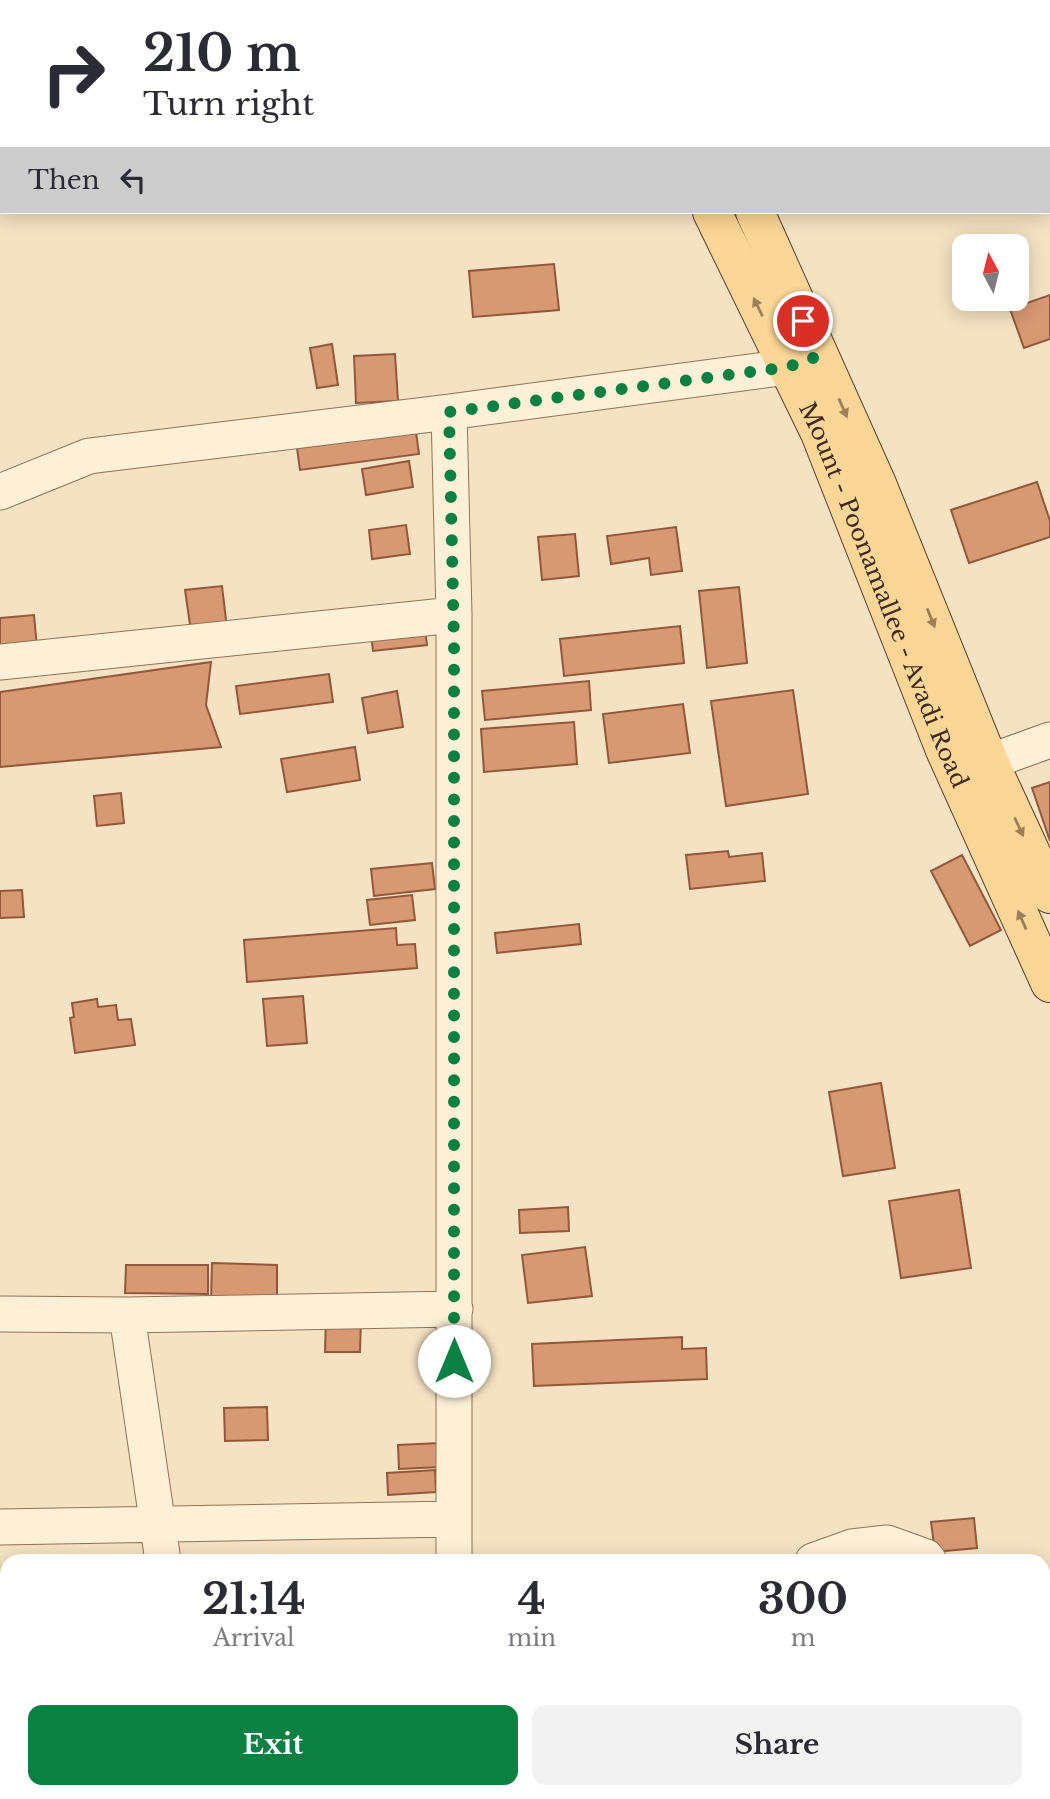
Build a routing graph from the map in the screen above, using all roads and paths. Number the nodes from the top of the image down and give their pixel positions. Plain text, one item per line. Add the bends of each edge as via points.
1 (713, 214) edge
2 (755, 214) edge
3 (803, 362) junction
4 (449, 412) junction
5 (0, 492) edge
6 (454, 615) junction
7 (0, 662) edge
8 (1050, 740) edge
9 (989, 762) junction
10 (1050, 894) edge
11 (1050, 983) edge
12 (454, 1309) junction
13 (0, 1314) edge
14 (127, 1315) junction
15 (454, 1519) junction
16 (157, 1524) junction
17 (0, 1527) edge
18 (162, 1554) edge
19 (454, 1554) edge
20 (832, 1554) edge
21 (918, 1554) edge

3 -> 1 main road, Mount - Poonamallee - Avadi Road
2 - 3 main road, Mount - Poonamallee - Avadi Road
3 - 4 street
3 -> 9 main road, Mount - Poonamallee - Avadi Road via 877,484
11 -> 3 main road, Mount - Poonamallee - Avadi Road via 945,750 820,433
4 - 5 street via 89,456
4 - 6 street
6 - 7 street
6 - 12 street
8 - 9 street
9 -> 10 main road, Mount - Poonamallee - Avadi Road
12 - 14 street
12 - 15 street
13 - 14 street
14 - 16 street
15 - 16 street
15 - 19 street
16 - 17 street
16 - 18 street
20 - 21 street via 887,1543

